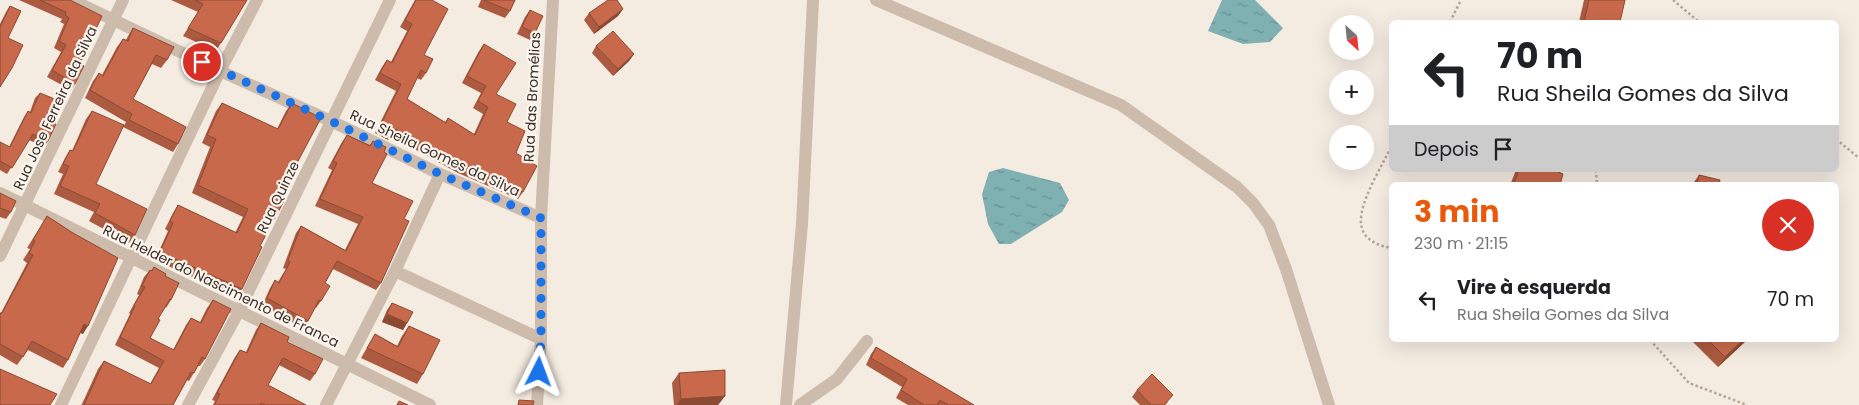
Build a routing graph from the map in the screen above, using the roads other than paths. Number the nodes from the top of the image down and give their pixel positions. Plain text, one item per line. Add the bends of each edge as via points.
1 (72, 0) edge
2 (123, 0) edge
3 (257, 0) edge
4 (390, 0) edge
5 (553, 0) edge
6 (813, 0) edge
7 (876, 0) edge
8 (114, 20) junction
9 (220, 71) junction
10 (331, 121) junction
11 (440, 174) junction
12 (0, 193) edge
13 (25, 206) junction
14 (541, 218) junction
15 (0, 256) edge
16 (132, 258) junction
17 (395, 271) junction
18 (238, 311) junction
19 (541, 339) junction
20 (867, 342) dead end
21 (345, 364) junction
22 (1327, 404) edge
23 (61, 405) edge
24 (188, 405) edge
25 (326, 405) edge
26 (430, 405) edge
27 (537, 405) edge
28 (786, 405) edge
29 (800, 405) edge

1 - 8 street, Rua Sheila Gomes da Silva
2 - 8 street, Rua Jose Ferreira da Silva
3 - 9 street
4 - 10 street, Rua Quinze
5 - 14 street, Rua das Bromélias
6 - 28 street via 802,224
7 - 22 street via 1120,104 1237,187 1269,225 1286,269
8 - 9 street, Rua Sheila Gomes da Silva
8 - 13 street, Rua Jose Ferreira da Silva
9 - 10 street, Rua Sheila Gomes da Silva
9 - 16 street
10 - 11 street, Rua Sheila Gomes da Silva
10 - 18 street, Rua Quinze
11 - 14 street, Rua Sheila Gomes da Silva
11 - 17 street
12 - 13 street, Rua Helder do Nascimento de Franca
13 - 15 street, Rua Jose Ferreira da Silva
13 - 16 street, Rua Helder do Nascimento de Franca
14 - 19 street, Rua das Bromélias
16 - 18 street, Rua Helder do Nascimento de Franca
16 - 23 street
17 - 19 street
17 - 21 street
18 - 21 street, Rua Helder do Nascimento de Franca
18 - 24 street, Rua Quinze
19 - 27 street, Rua das Bromélias
20 - 29 street via 837,379
21 - 25 street
21 - 26 street, Rua Helder do Nascimento de Franca

